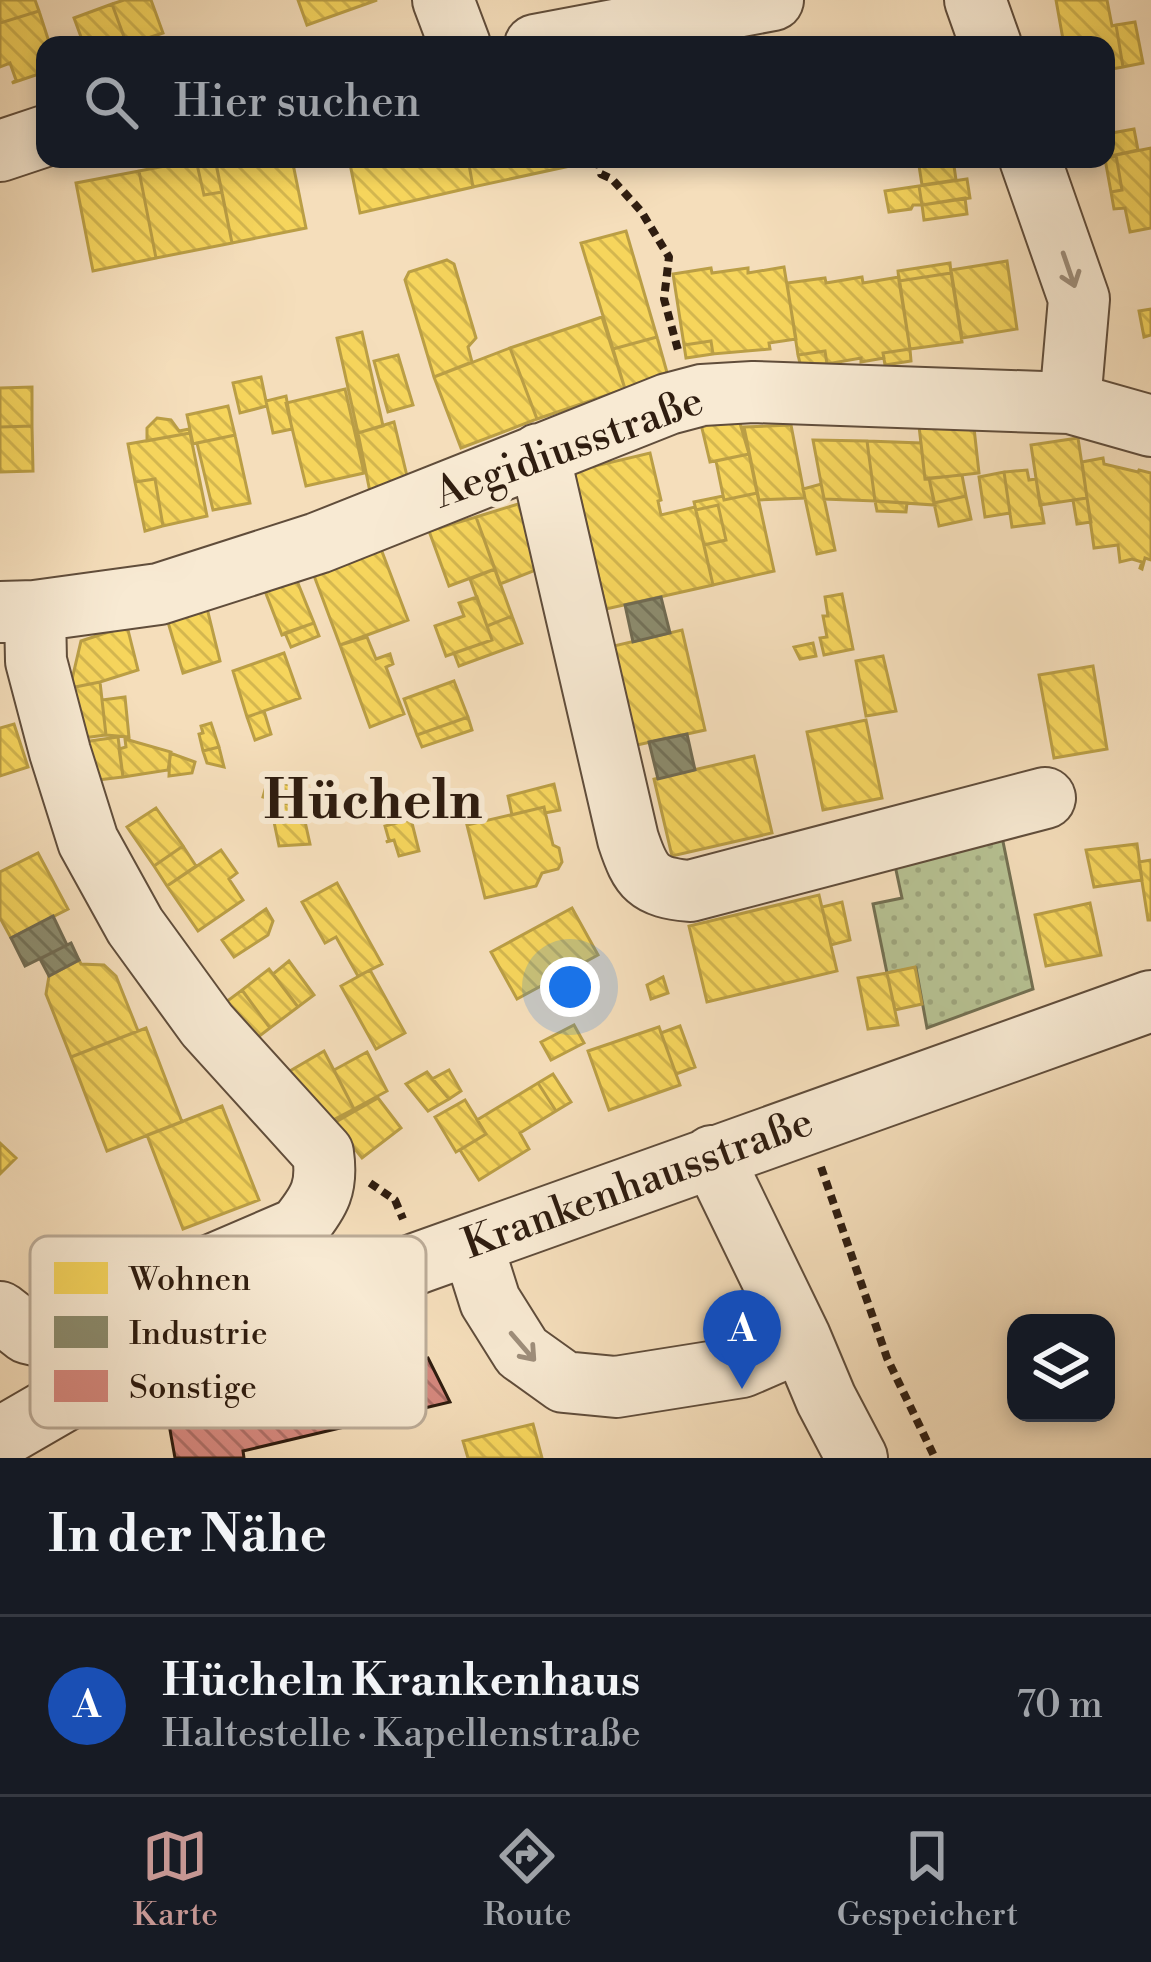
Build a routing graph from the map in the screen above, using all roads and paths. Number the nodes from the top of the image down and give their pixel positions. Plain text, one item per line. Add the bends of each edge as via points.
1 (442, 0) edge
2 (773, 0) edge
3 (975, 0) edge
4 (456, 36) edge
5 (583, 36) edge
6 (988, 36) edge
7 (36, 139) edge
8 (0, 151) edge
9 (600, 168) edge
10 (1033, 168) edge
11 (691, 398) junction
12 (1070, 404) junction
13 (1151, 426) edge
14 (539, 454) junction
15 (18, 612) edge
16 (1045, 798) dead end
17 (1151, 1001) edge
18 (806, 1124) junction
19 (323, 1153) junction
20 (712, 1156) junction
21 (279, 1236) edge
22 (447, 1253) junction
23 (426, 1261) edge
24 (0, 1312) edge
25 (30, 1334) edge
26 (800, 1337) junction
27 (30, 1421) edge
28 (0, 1438) edge
29 (857, 1458) edge
30 (935, 1458) edge

1 - 4 street
2 - 5 street
3 - 6 street
7 - 8 street
9 - 11 path via 669,256 664,299
10 -> 12 street via 1079,299
11 - 12 street, Aegidiusstraße via 753,392
11 - 14 street, Aegidiusstraße
12 - 13 street, Aegidiusstraße
14 - 15 street, Aegidiusstraße via 318,543 159,594
14 - 16 street via 638,871 664,888 690,891
15 - 19 street via 88,841 135,926 207,1025
17 - 18 street, Krankenhausstraße
18 - 20 street, Krankenhausstraße
18 - 30 path via 887,1358
19 - 21 street via 327,1177 316,1205
19 - 22 path via 395,1200
20 - 22 street, Krankenhausstraße
20 - 26 street
22 - 23 street, Krankenhausstraße
22 -> 26 street via 522,1352 564,1382 616,1388 742,1367
24 - 25 street
26 - 29 street
27 - 28 street, Krankenhausstraße

